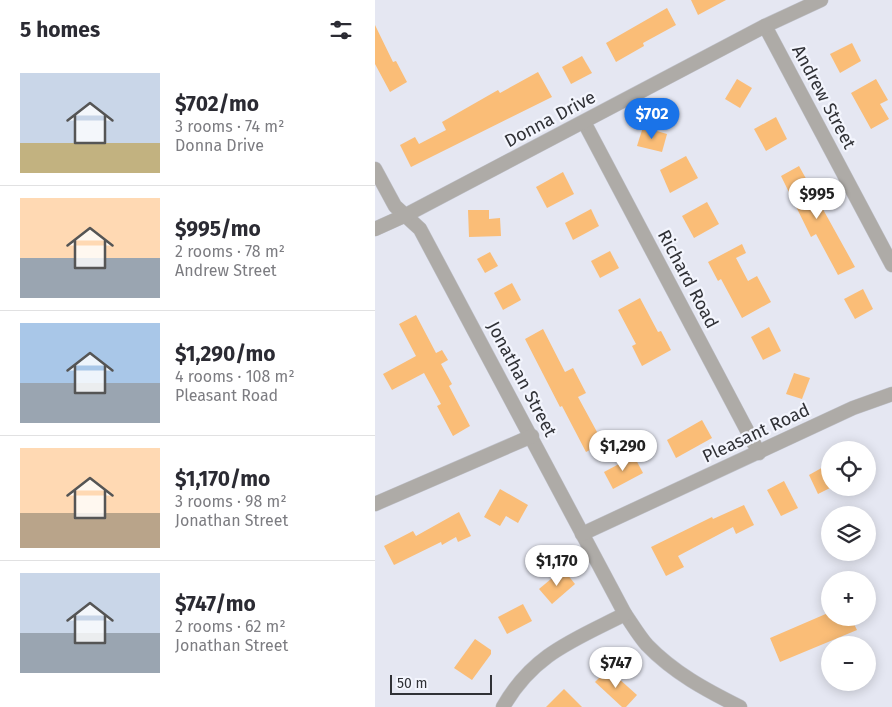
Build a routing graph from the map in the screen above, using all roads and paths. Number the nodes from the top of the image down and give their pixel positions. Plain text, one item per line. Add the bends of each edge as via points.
1 (821, 0) edge
2 (765, 26) junction
3 (585, 122) junction
4 (375, 169) edge
5 (406, 215) junction
6 (375, 229) edge
7 (892, 265) edge
8 (892, 394) edge
9 (531, 436) junction
10 (759, 453) junction
11 (375, 504) edge
12 (582, 534) junction
13 (625, 614) junction
14 (503, 707) edge
15 (739, 707) edge

1 - 2 street, Donna Drive
2 - 3 street, Donna Drive
2 - 7 street, Andrew Street
3 - 5 street, Donna Drive
3 - 10 street, Richard Road
4 - 5 street, Jonathan Street via 395,206
5 - 6 street, Donna Drive
5 - 9 street, Jonathan Street via 420,229
8 - 10 street, Pleasant Road via 853,408
9 - 11 street
9 - 12 street, Jonathan Street
10 - 12 street, Pleasant Road
12 - 13 street, Jonathan Street
13 - 14 street via 559,648 530,669
13 - 15 street, Jonathan Street via 647,644 670,665 689,680

